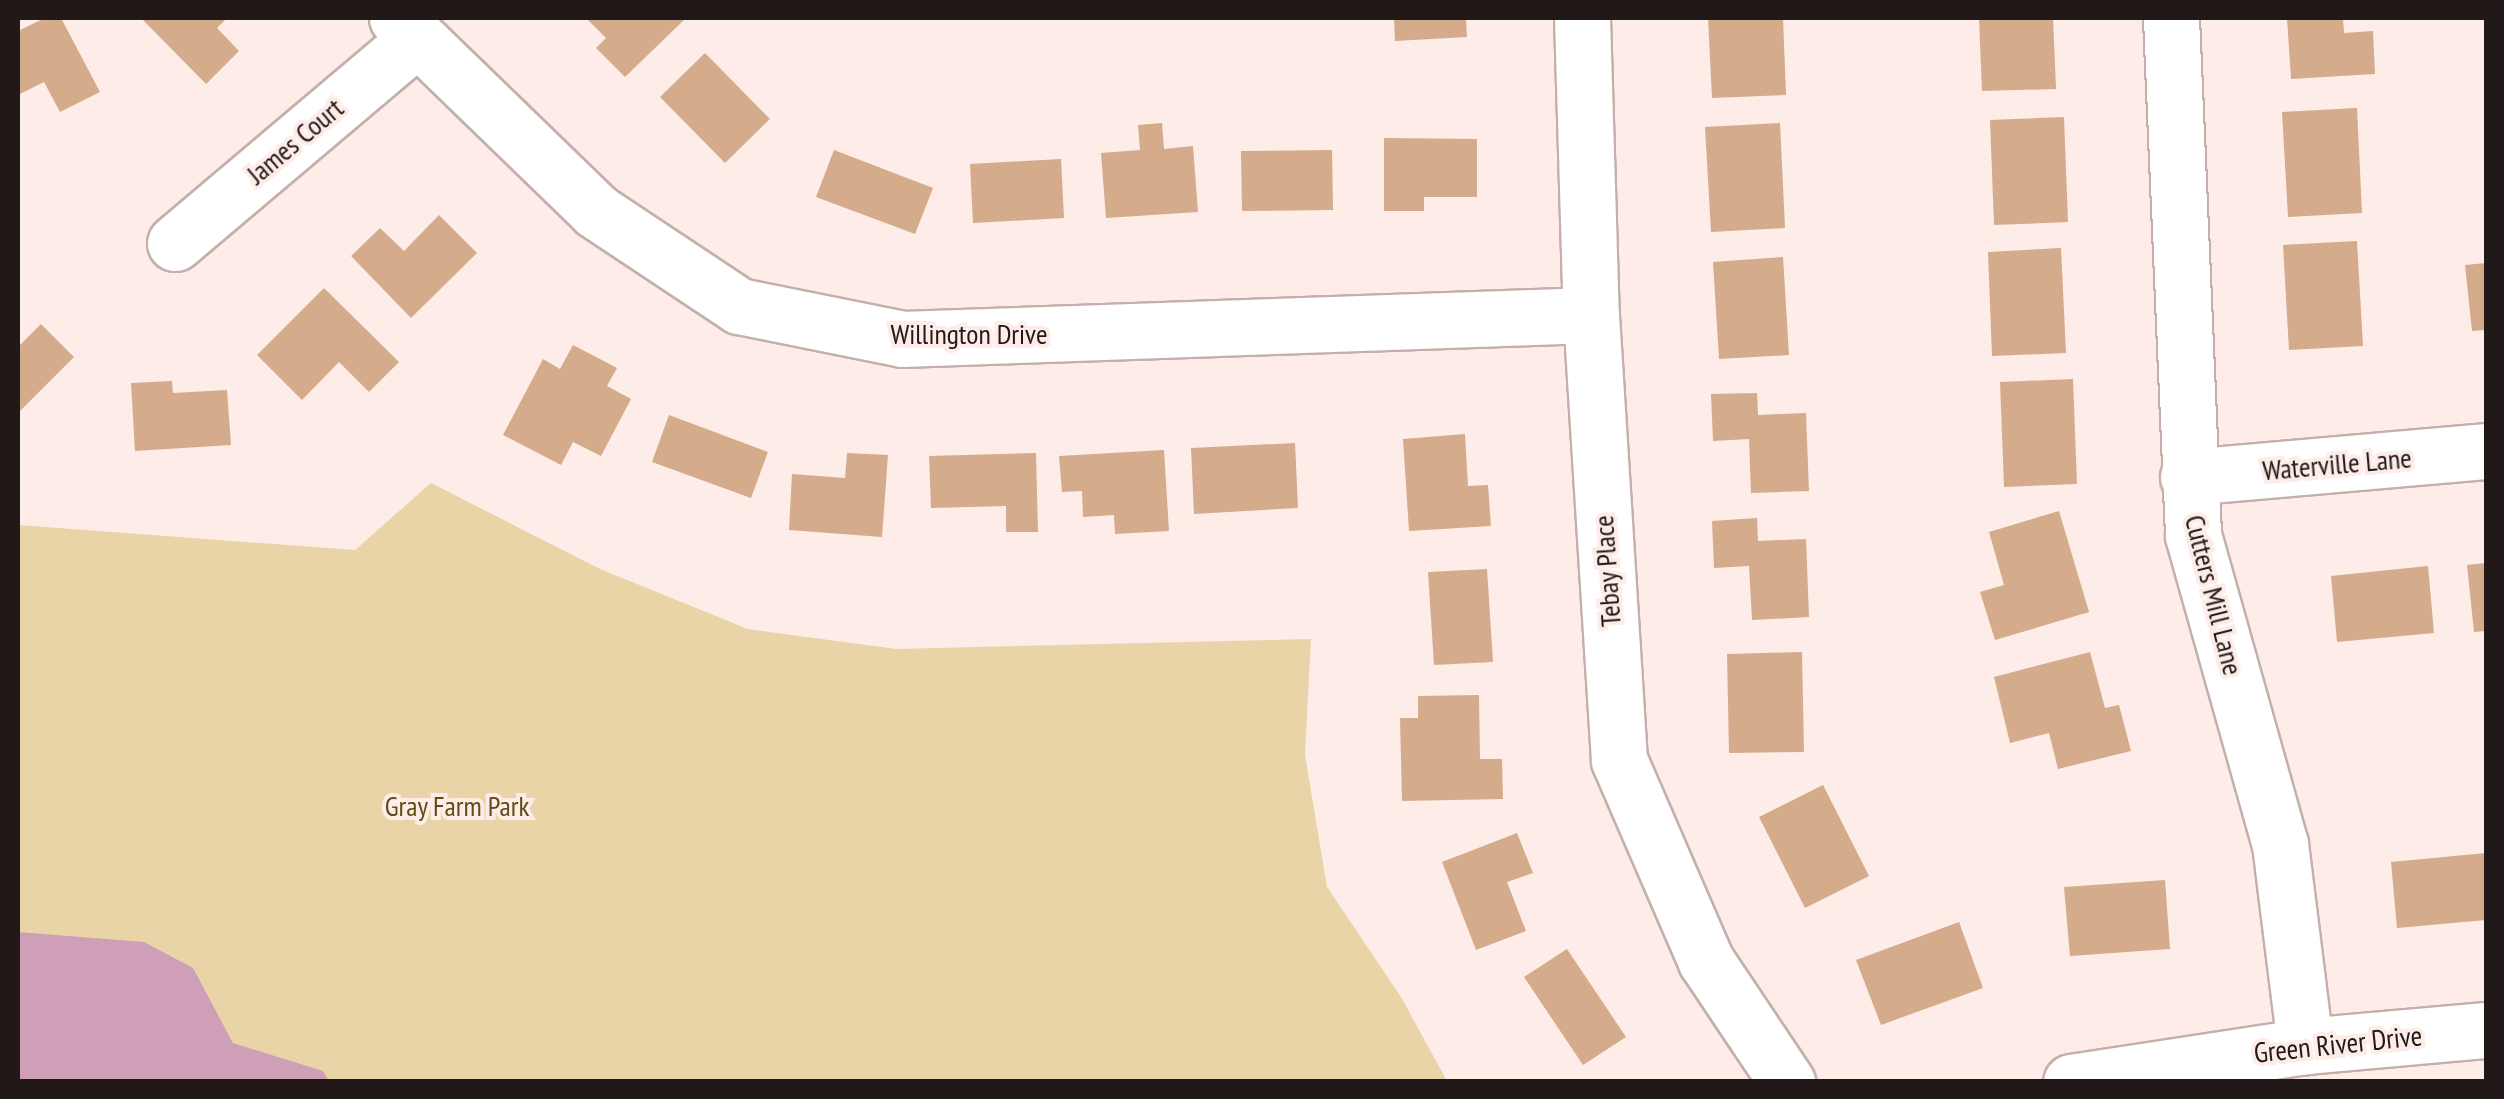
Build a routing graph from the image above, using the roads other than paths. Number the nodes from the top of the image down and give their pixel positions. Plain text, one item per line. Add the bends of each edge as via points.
1 (1582, 18) edge
2 (2171, 18) edge
3 (406, 28) edge
4 (175, 243) dead end
5 (1591, 314) junction
6 (2486, 451) edge
7 (2188, 478) junction
8 (2486, 1030) edge
9 (2305, 1046) junction
10 (1787, 1082) edge
11 (2071, 1082) edge

1 - 5 street, Tebay Place
2 - 7 street, Cutters Mill Lane
3 - 4 street, James Court
3 - 5 street, Willington Drive via 596,212 740,306 902,339
5 - 10 street, Tebay Place via 1619,760 1706,962
6 - 7 street, Waterville Lane
7 - 9 street, Cutters Mill Lane via 2208,592 2280,844
8 - 9 street, Green River Drive
9 - 11 street, Green River Drive

